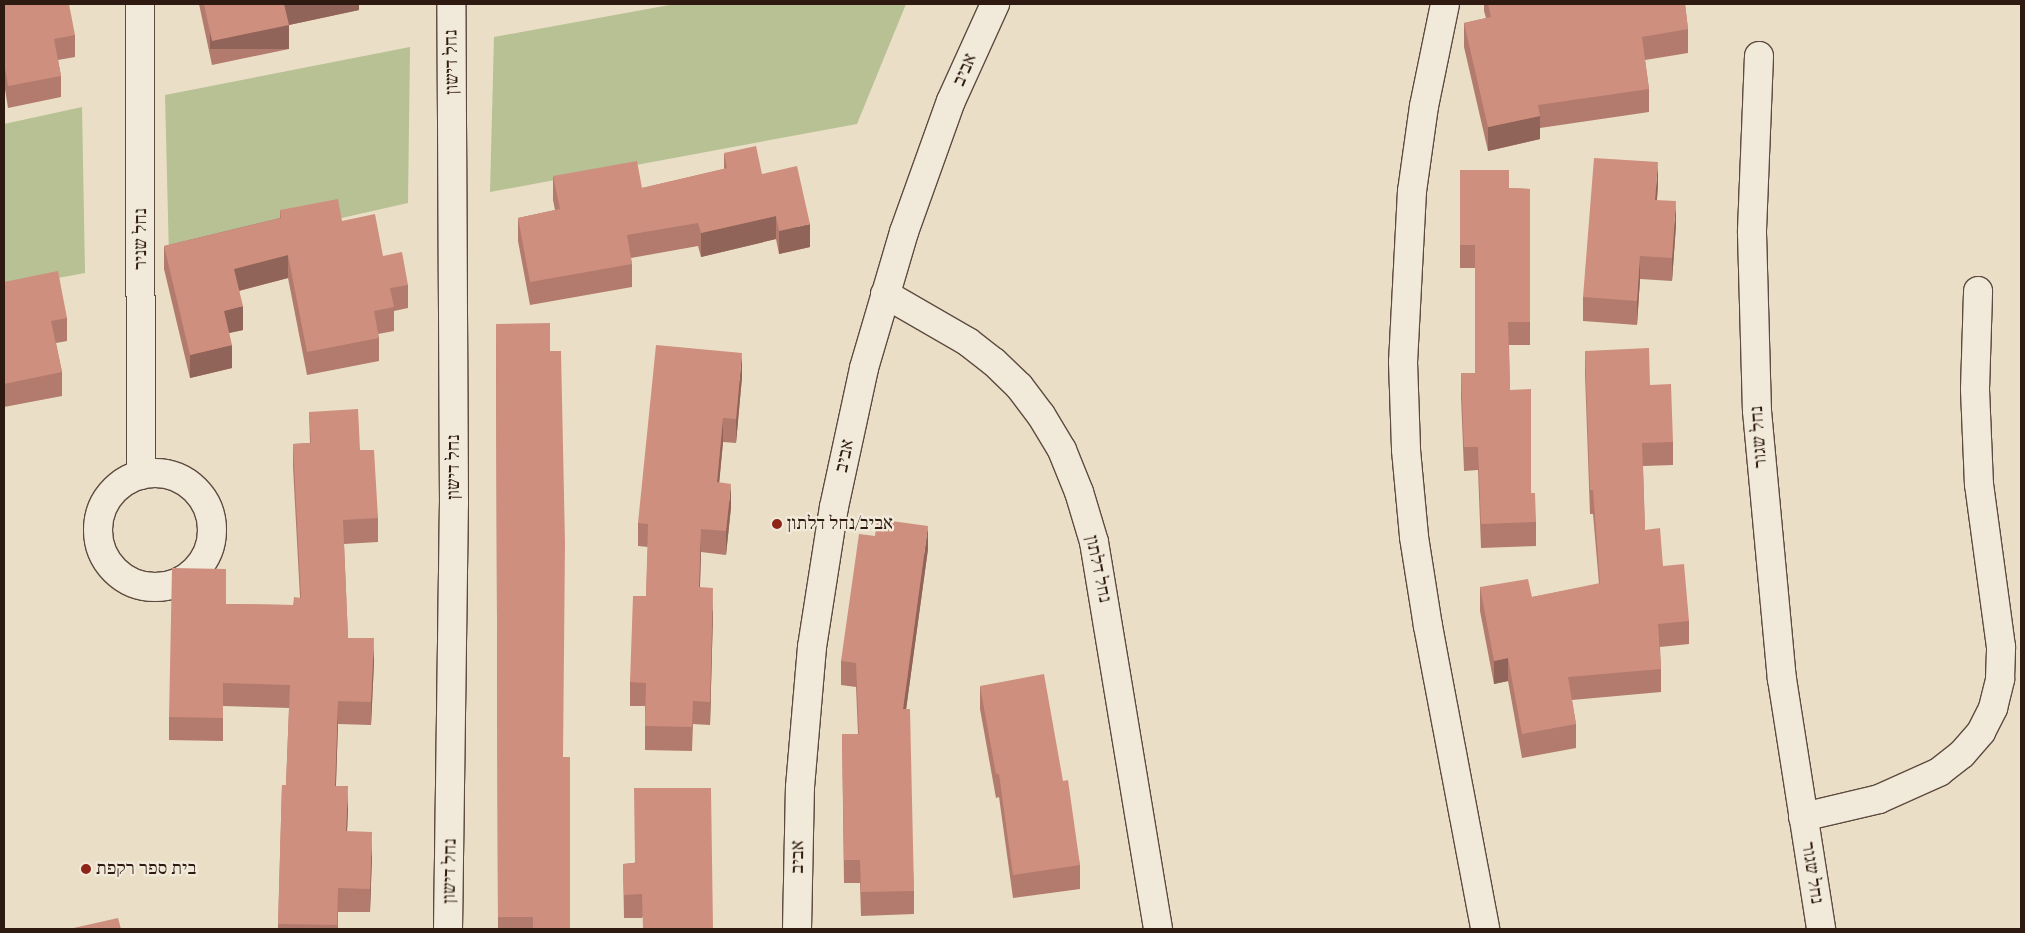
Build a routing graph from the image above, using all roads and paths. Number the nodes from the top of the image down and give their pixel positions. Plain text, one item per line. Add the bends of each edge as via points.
1 (140, 4) edge
2 (451, 4) edge
3 (995, 4) edge
4 (1445, 4) edge
5 (1759, 56) dead end
6 (1978, 292) dead end
7 (886, 294) junction
8 (141, 475) junction
9 (1802, 816) junction
10 (448, 929) edge
11 (797, 929) edge
12 (1158, 929) edge
13 (1485, 929) edge
14 (1821, 929) edge

1 - 8 street, נחל שניר
2 - 10 street, נחל דישון via 454,523
3 - 7 street, אביב via 951,101 904,232
4 - 13 street via 1424,106 1412,191 1403,362 1406,450 1414,537 1428,626
5 - 9 street, נחל שגור via 1752,233 1757,411 1773,598
6 - 9 street, נחל שגור via 1975,389 1979,485 2001,647 2000,679 1994,708 1962,754 1939,772 1879,799
7 - 11 street, אביב via 864,368 834,507 812,647 800,787
7 - 12 street, נחל דלתון via 968,342 994,362 1019,386 1062,450 1094,542
8 - 8 street via 124,482 106,501 98,526 99,544 106,562 126,580 151,588 169,586 186,579 205,560 213,535 211,516 199,493 185,481 160,473
9 - 14 street, נחל שגור

